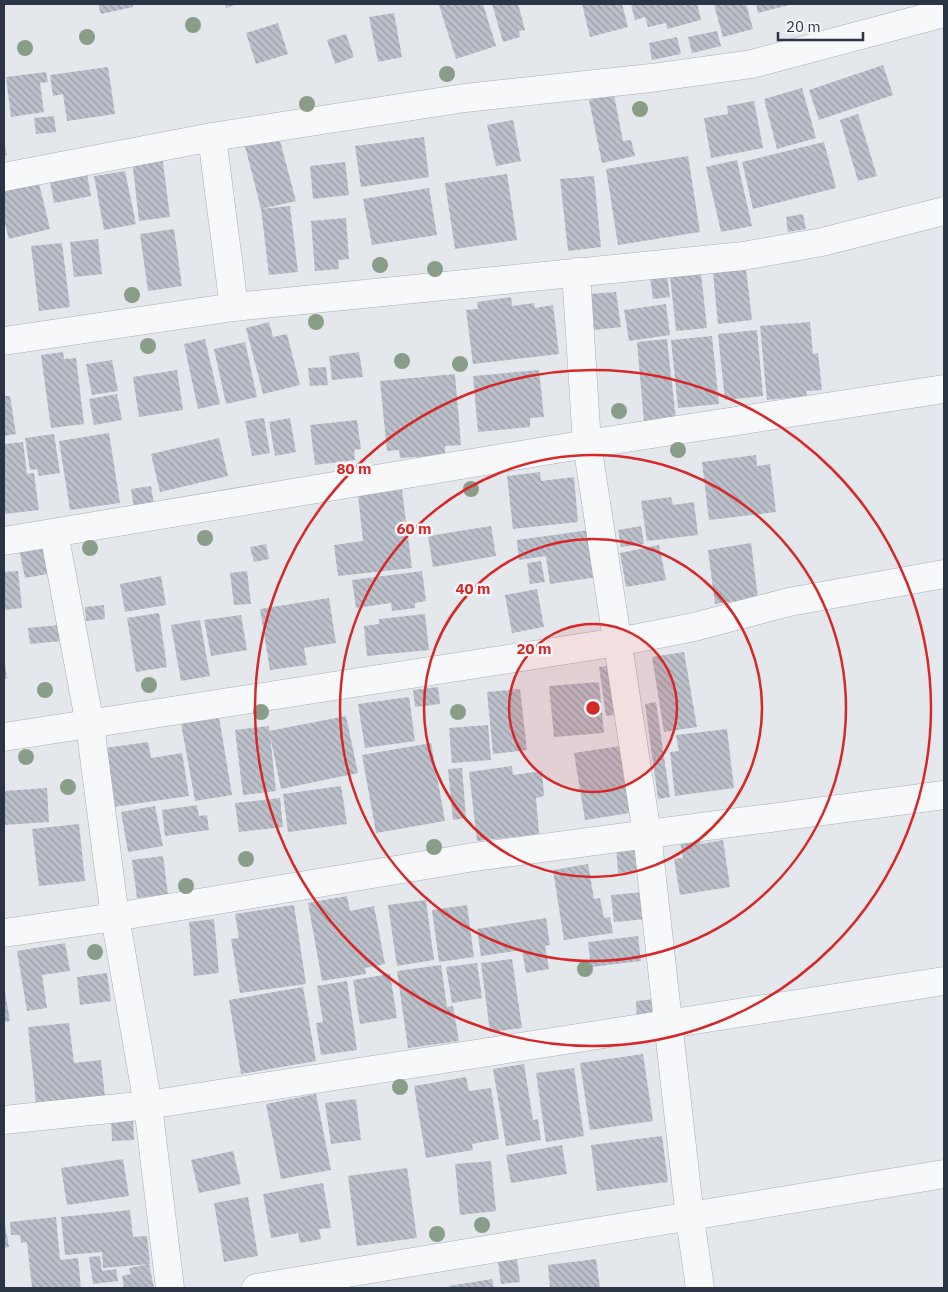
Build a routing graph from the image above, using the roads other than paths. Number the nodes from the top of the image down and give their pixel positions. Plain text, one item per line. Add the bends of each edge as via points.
1 (944, 13) edge
2 (212, 137) junction
3 (4, 177) edge
4 (944, 211) edge
5 (576, 272) junction
6 (234, 307) junction
7 (4, 342) edge
8 (944, 389) edge
9 (587, 444) junction
10 (54, 533) junction
11 (4, 541) edge
12 (944, 574) edge
13 (618, 642) junction
14 (90, 725) junction
15 (4, 737) edge
16 (944, 795) edge
17 (647, 834) junction
18 (116, 917) junction
19 (4, 933) edge
20 (944, 981) edge
21 (669, 1025) junction
22 (148, 1105) junction
23 (4, 1120) edge
24 (944, 1174) edge
25 (690, 1218) junction
26 (170, 1288) edge
27 (256, 1288) edge
28 (700, 1288) edge

1 - 2 street via 752,64 465,98
2 - 3 street
2 - 6 street
4 - 5 street via 822,242 743,256
5 - 6 street
5 - 9 street
6 - 7 street
8 - 9 street
9 - 10 street
9 - 13 street
10 - 11 street
10 - 14 street
12 - 13 street via 789,602 694,627
13 - 14 street
13 - 17 street
14 - 15 street
14 - 18 street
16 - 17 street
17 - 18 street via 474,857
17 - 21 street
18 - 19 street
18 - 22 street
20 - 21 street
21 - 22 street
21 - 25 street
22 - 23 street
22 - 26 street
24 - 25 street
25 - 27 street
25 - 28 street

